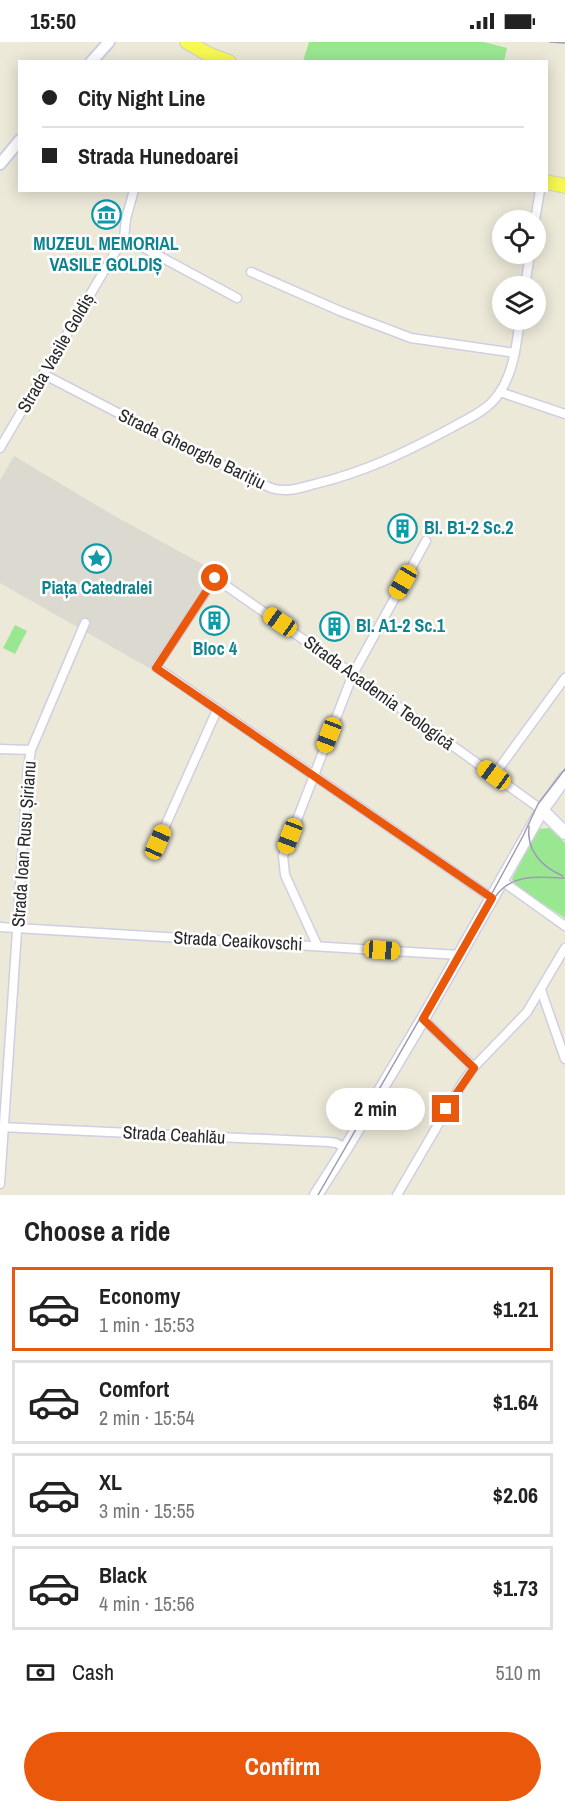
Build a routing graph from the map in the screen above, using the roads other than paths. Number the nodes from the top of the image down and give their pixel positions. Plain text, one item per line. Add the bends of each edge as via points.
1 (109, 42) edge
2 (187, 42) edge
3 (206, 58) edge
4 (93, 60) edge
5 (18, 142) edge
6 (0, 164) edge
7 (548, 182) edge
8 (565, 186) edge
9 (133, 192) edge
10 (540, 192) edge
11 (537, 210) edge
12 (124, 237) junction
13 (251, 273) dead end
14 (237, 298) dead end
15 (518, 330) edge
16 (515, 353) junction
17 (43, 374) junction
18 (500, 392) junction
19 (565, 414) edge
20 (0, 448) edge
21 (426, 540) dead end
22 (85, 623) dead end
23 (353, 674) junction
24 (565, 678) edge
25 (217, 710) junction
26 (0, 749) edge
27 (32, 750) junction
28 (494, 775) junction
29 (313, 777) junction
30 (565, 778) edge
31 (542, 810) junction
32 (565, 833) edge
33 (158, 842) dead end
34 (502, 881) junction
35 (492, 898) junction
36 (565, 926) edge
37 (0, 927) edge
38 (17, 928) junction
39 (317, 945) junction
40 (565, 948) edge
41 (459, 955) junction
42 (541, 990) junction
43 (423, 1019) junction
44 (565, 1059) edge
45 (474, 1068) junction
46 (1, 1128) edge
47 (346, 1148) junction
48 (0, 1184) edge
49 (316, 1195) edge
50 (326, 1195) edge
51 (397, 1195) edge

1 - 4 street
2 - 3 main road
5 - 6 street
7 - 8 main road
9 - 12 street, Strada Vasile Goldiș
10 - 11 street
12 - 14 street
12 - 17 street, Strada Vasile Goldiș
13 - 16 street via 411,338
15 - 16 street, Strada Gheorghe Barițiu
16 - 18 street, Strada Gheorghe Barițiu
17 - 18 street, Strada Gheorghe Barițiu via 172,441 285,491 379,464 484,410
17 - 20 street, Strada Vasile Goldiș
18 - 19 street
21 - 23 street
22 - 27 street, Strada Ioan Rusu Șirianu
23 - 25 street, Strada Academia Teologică via 215,578 156,668
23 - 28 street, Strada Academia Teologică
23 - 29 street
24 - 28 street
25 - 29 street
25 - 33 street
26 - 27 street
27 - 38 street, Strada Ioan Rusu Șirianu
28 - 31 street, Strada Academia Teologică
29 - 35 street
29 - 39 street via 282,865
30 - 31 main road
31 - 32 main road
31 - 34 main road
34 - 35 main road
34 - 36 street
35 - 41 main road
37 - 38 street, Strada Ceaikovschi
38 - 39 street, Strada Ceaikovschi
38 - 46 street, Strada Ioan Rusu Șirianu
39 - 41 street, Strada Ceaikovschi
40 - 42 street
41 - 43 main road
42 - 44 street
42 - 45 street via 519,1022
43 - 45 street
43 - 47 main road
45 - 51 street
46 - 47 street, Strada Ceahlău via 329,1142
46 - 48 street, Strada Ioan Rusu Șirianu
47 - 49 main road
47 - 50 main road

